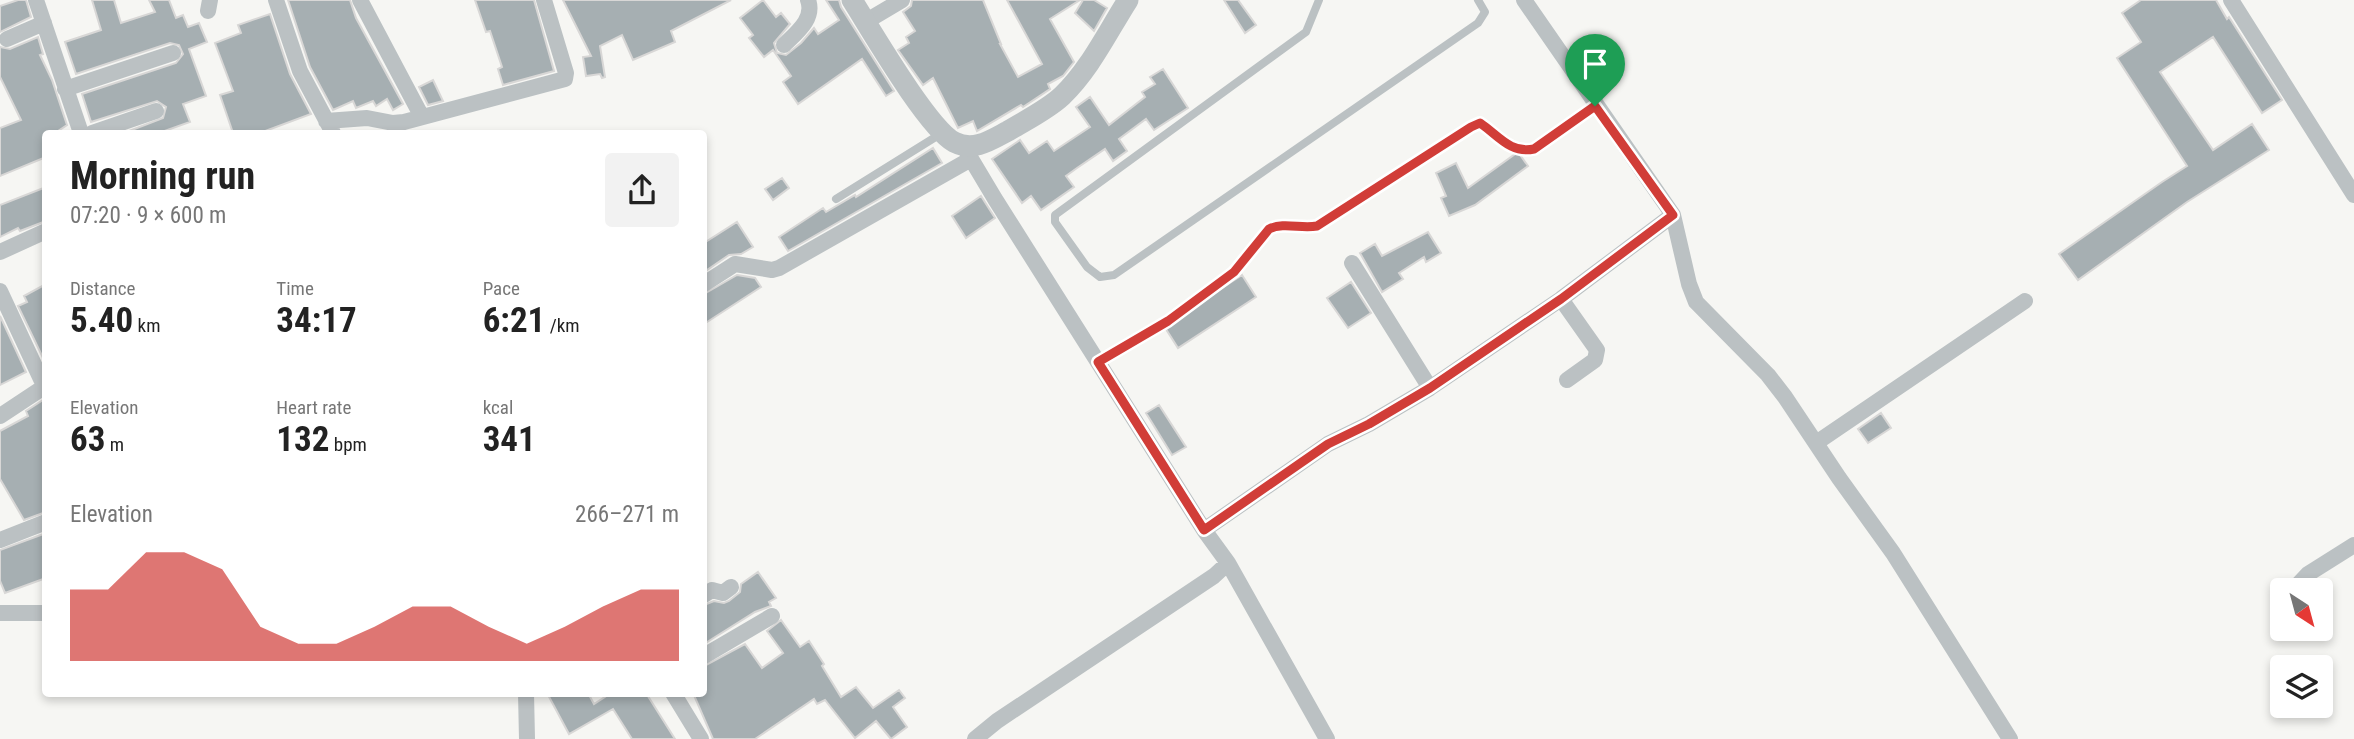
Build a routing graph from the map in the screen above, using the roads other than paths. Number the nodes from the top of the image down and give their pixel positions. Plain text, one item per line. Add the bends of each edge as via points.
1 (36, 0) edge
2 (276, 0) edge
3 (360, 0) edge
4 (544, 0) edge
5 (808, 0) edge
6 (852, 0) edge
7 (902, 0) edge
8 (1128, 0) edge
9 (1319, 0) edge
10 (1478, 0) edge
11 (1524, 0) edge
12 (2231, 0) edge
13 (865, 22) junction
14 (44, 23) junction
15 (7, 39) dead end
16 (784, 45) dead end
17 (173, 53) dead end
18 (65, 89) junction
19 (156, 111) dead end
20 (422, 117) junction
21 (330, 127) edge
22 (80, 130) edge
23 (101, 130) edge
24 (942, 133) junction
25 (968, 153) junction
26 (2354, 195) edge
27 (836, 199) dead end
28 (1673, 215) junction
29 (42, 234) edge
30 (0, 253) edge
31 (1352, 262) dead end
32 (707, 282) edge
33 (0, 291) edge
34 (1561, 299) junction
35 (2025, 301) dead end
36 (1567, 380) dead end
37 (42, 382) edge
38 (1430, 388) junction
39 (42, 391) edge
40 (0, 416) edge
41 (1816, 443) junction
42 (42, 524) edge
43 (1204, 530) junction
44 (0, 540) edge
45 (2354, 545) edge
46 (1228, 563) junction
47 (2304, 578) edge
48 (732, 587) dead end
49 (707, 593) edge
50 (0, 613) edge
51 (42, 613) edge
52 (772, 616) dead end
53 (707, 654) edge
54 (526, 697) edge
55 (675, 697) edge
56 (527, 739) edge
57 (701, 739) edge
58 (975, 739) edge
59 (1327, 739) edge
60 (2010, 739) edge

1 - 14 street
2 - 21 street via 300,71
3 - 20 street
4 - 20 street via 565,79
5 - 16 street via 806,21
6 - 13 street
7 - 13 street
8 - 25 street via 1089,64 1061,97
9 - 10 lane via 1306,32 1055,215 1055,222 1091,271 1100,277 1114,275 1478,23 1485,12
11 - 28 street
12 - 26 street
13 - 24 street
14 - 15 street
14 - 18 street
17 - 18 street
18 - 22 street
19 - 23 street
20 - 21 street via 393,123 367,118
24 - 25 street
24 - 27 lane
25 - 32 street via 779,268 736,264
25 - 43 street
28 - 34 street
28 - 41 street via 1696,302 1768,375
29 - 30 street
31 - 38 street
33 - 37 street
34 - 36 street via 1597,351 1595,360
34 - 38 street
35 - 41 street
38 - 43 street via 1328,444
39 - 40 street
41 - 60 street via 1893,552
42 - 44 street
43 - 46 street
45 - 47 street
46 - 58 street
46 - 59 street
48 - 49 street via 723,593
50 - 51 street
52 - 53 street
54 - 56 street
55 - 57 street

